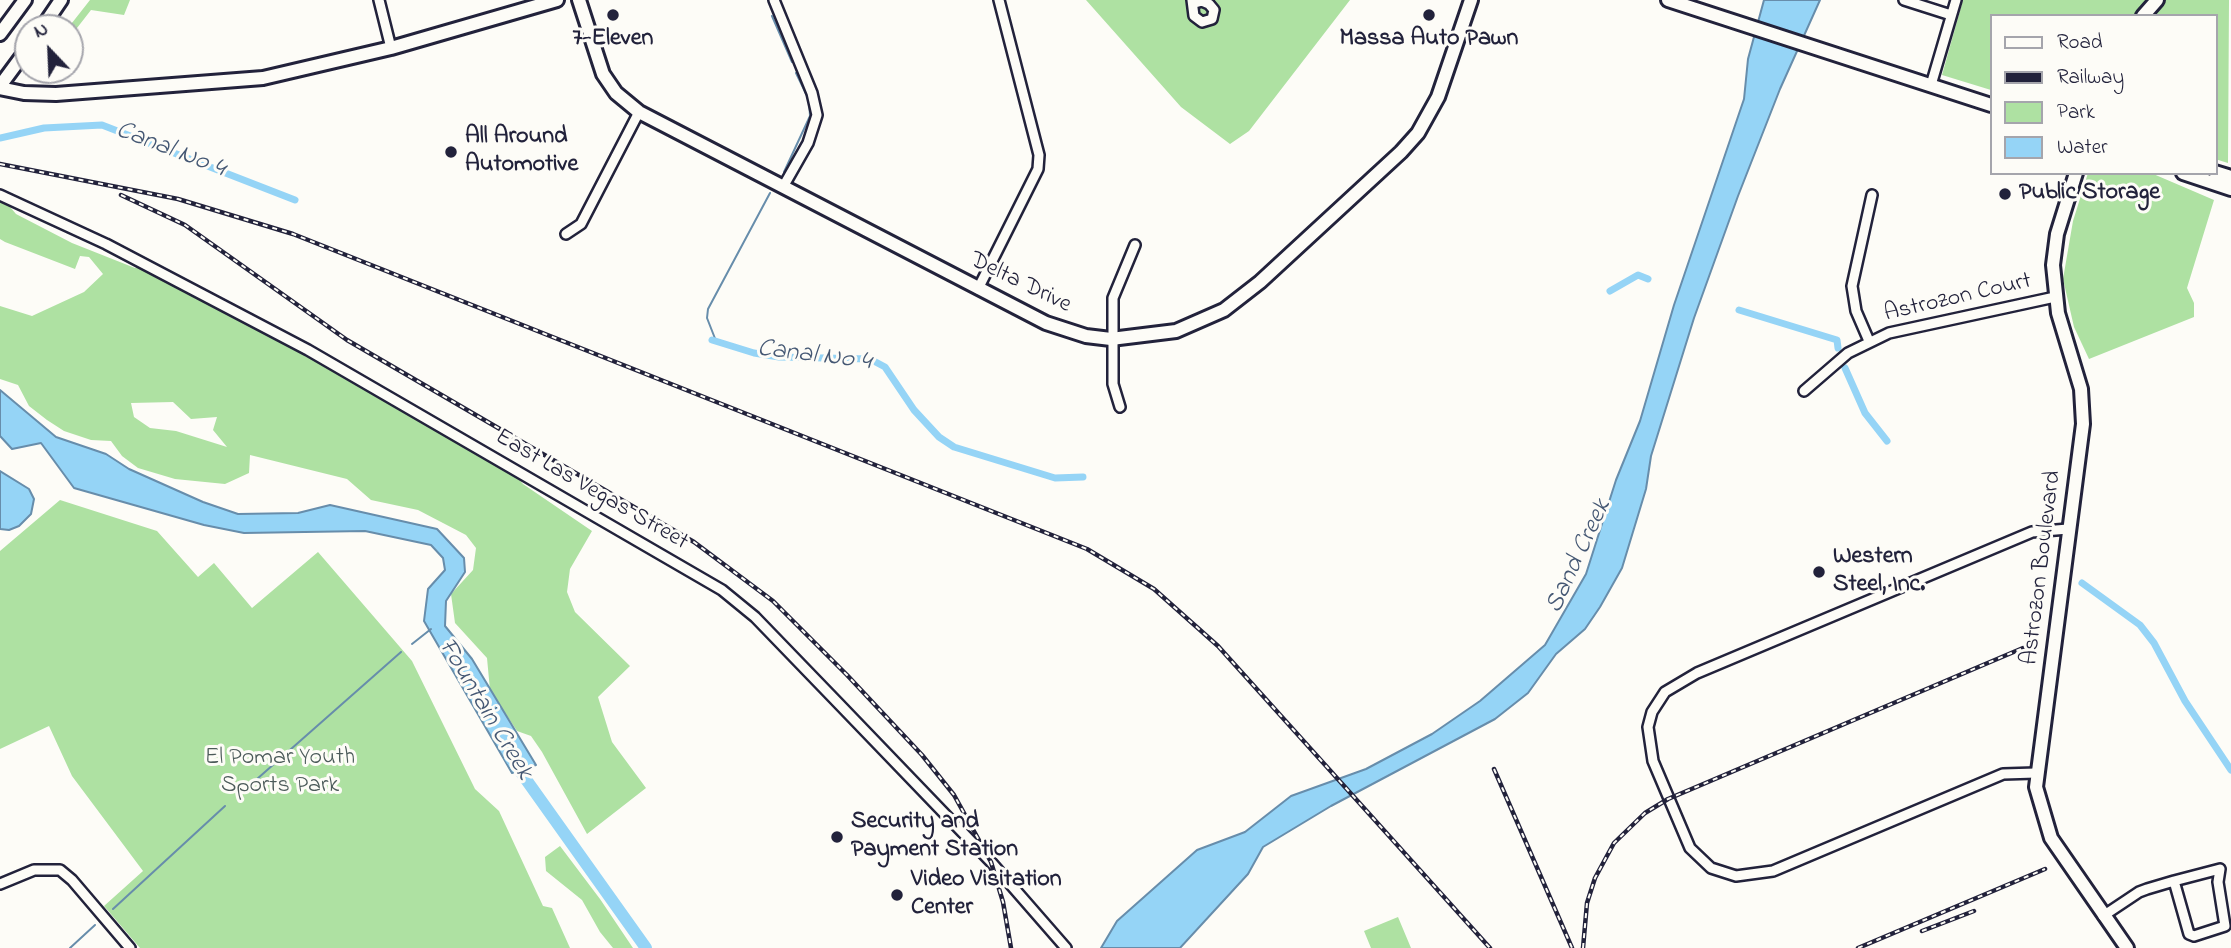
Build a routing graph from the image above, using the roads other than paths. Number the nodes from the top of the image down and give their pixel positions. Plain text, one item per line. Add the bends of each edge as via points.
1 (25, 0) edge
2 (379, 0) edge
3 (557, 0) edge
4 (579, 0) edge
5 (774, 0) edge
6 (999, 0) edge
7 (1471, 0) edge
8 (1668, 0) edge
9 (1904, 0) edge
10 (1956, 0) edge
11 (2157, 0) edge
12 (1694, 4) edge
13 (2145, 14) edge
14 (1951, 15) junction
15 (0, 34) edge
16 (391, 48) junction
17 (14, 68) edge
18 (1931, 85) junction
19 (0, 87) edge
20 (1990, 105) edge
21 (639, 112) junction
22 (2075, 175) edge
23 (2189, 175) edge
24 (783, 187) junction
25 (2231, 189) edge
26 (0, 195) edge
27 (1871, 195) dead end
28 (566, 234) dead end
29 (1135, 244) dead end
30 (978, 289) junction
31 (2055, 297) junction
32 (1111, 339) junction
33 (1869, 341) junction
34 (1804, 391) dead end
35 (1120, 407) dead end
36 (2068, 529) junction
37 (2036, 773) junction
38 (2174, 881) junction
39 (0, 884) edge
40 (2104, 916) junction
41 (130, 948) edge
42 (1066, 948) edge
43 (2127, 948) edge

1 - 15 main road
2 - 16 street
3 - 16 main road
4 - 21 main road, Delta Drive via 603,74 616,93
5 - 24 street via 817,115 808,144
6 - 30 street via 1039,155 1038,169
7 - 32 main road, Delta Drive via 1438,97 1401,152 1260,282 1223,310 1176,331
8 - 12 main road
9 - 14 street
10 - 14 street
11 - 13 main road
12 - 18 main road
14 - 18 street
16 - 19 main road via 307,69 221,83 56,93
17 - 19 main road
18 - 20 main road
21 - 24 main road, Delta Drive
21 - 28 street via 581,223
22 - 31 main road, Astrozon Boulevard via 2054,251
23 - 25 main road
24 - 30 main road, Delta Drive
26 - 42 street, East Las Vegas Street via 106,244 319,356 722,590 755,617 991,862
27 - 33 street via 1852,286 1856,311
29 - 32 street via 1113,298
30 - 32 main road, Delta Drive via 1046,323
31 - 33 street, Astrozon Court via 1898,330
31 - 36 main road, Astrozon Boulevard via 2084,410
32 - 35 street via 1113,384
33 - 34 street, Astrozon Court
36 - 37 main road, Astrozon Boulevard
36 - 37 street via 2032,532 1673,685 1660,698 1648,727 1650,753 1685,838 1697,856 1719,872 1745,877 1773,871 2003,774
37 - 40 main road, Astrozon Boulevard via 2048,832
38 - 38 street via 2220,869 2225,926 2189,934
38 - 40 street via 2139,892
39 - 41 street via 34,870 60,870
40 - 43 main road, Astrozon Boulevard

